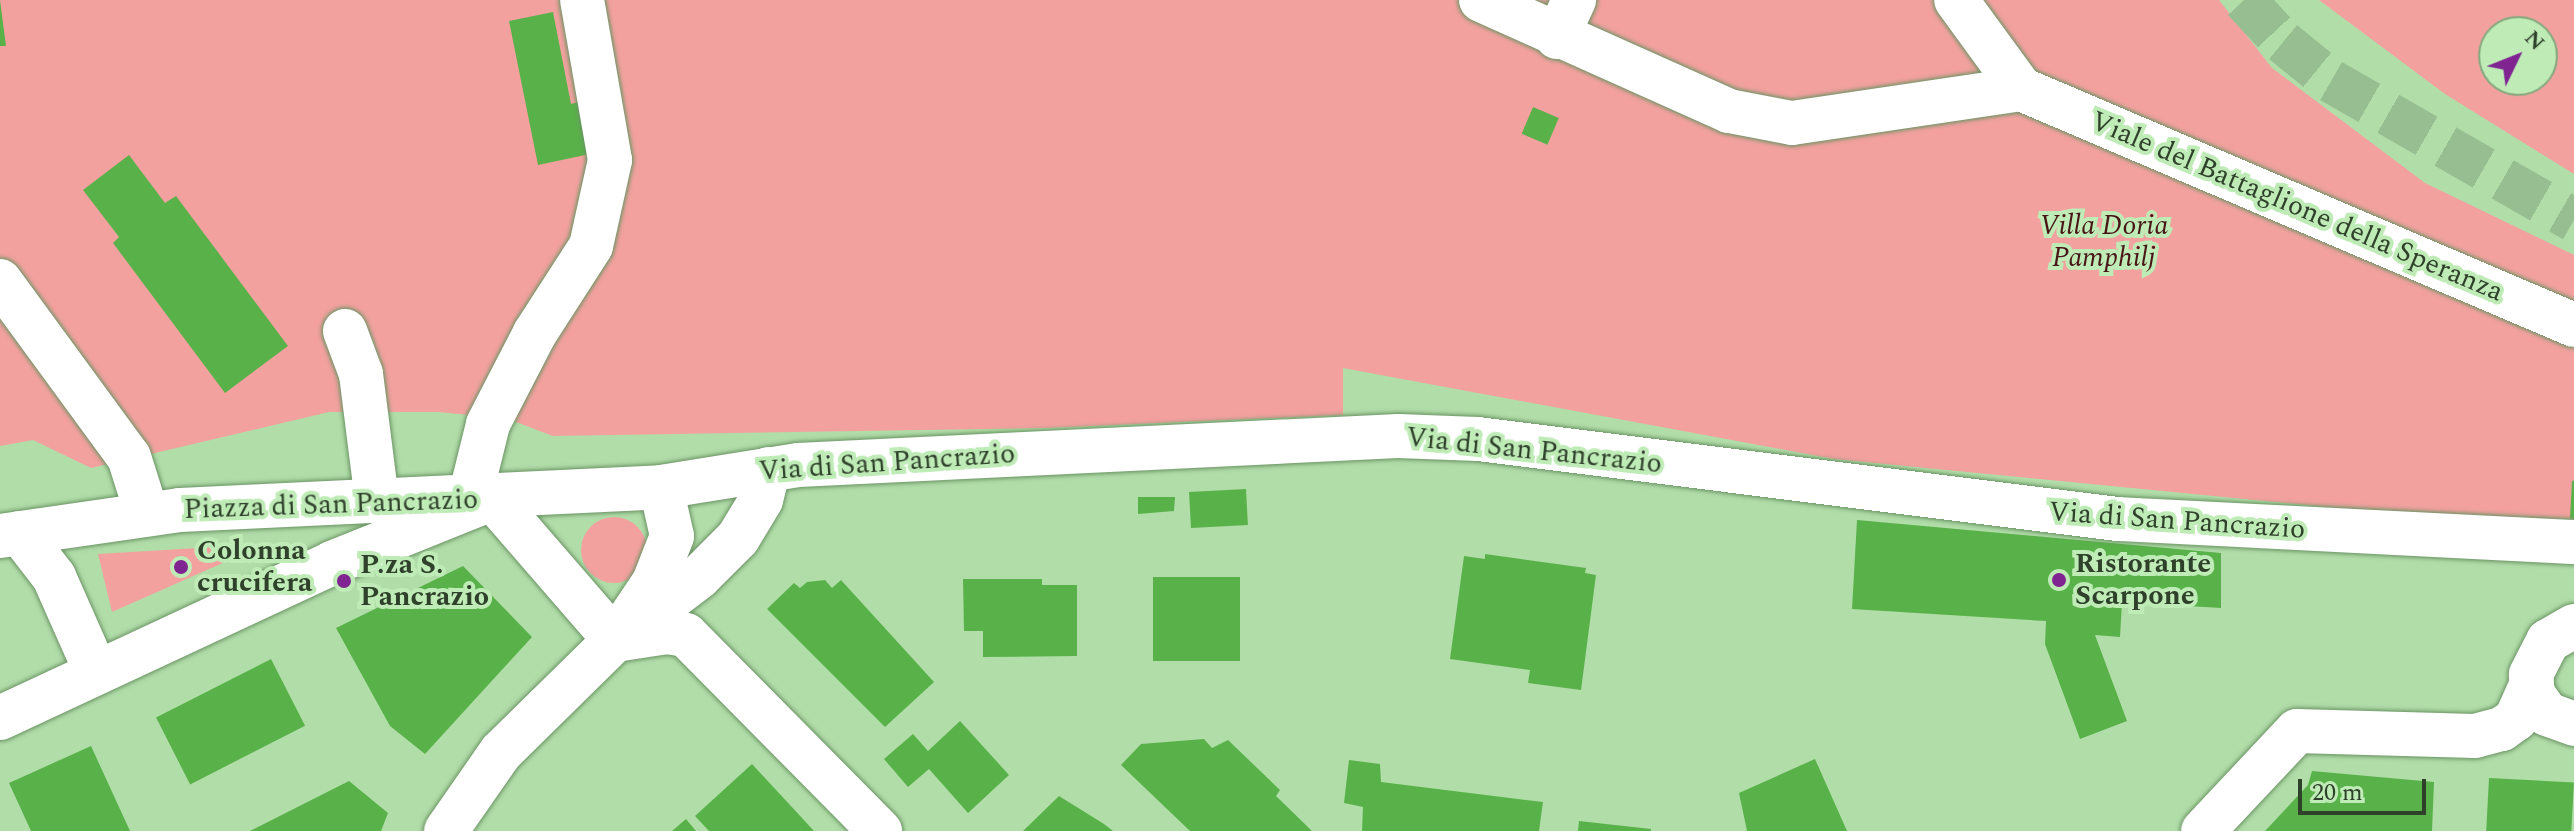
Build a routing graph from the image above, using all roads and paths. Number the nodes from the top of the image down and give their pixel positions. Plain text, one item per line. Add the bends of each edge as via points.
1 (582, 0) edge
2 (1481, 0) edge
3 (1956, 0) edge
4 (1566, 19) edge
5 (2021, 89) junction
6 (0, 281) edge
7 (2574, 325) edge
8 (345, 331) dead end
9 (769, 469) junction
10 (661, 487) junction
11 (481, 497) junction
12 (377, 500) junction
13 (147, 514) junction
14 (10, 534) edge
15 (2574, 542) edge
16 (2574, 626) edge
17 (615, 640) junction
18 (96, 672) junction
19 (2532, 683) junction
20 (0, 718) edge
21 (2574, 724) edge
22 (446, 831) edge
23 (880, 831) edge
24 (2203, 831) edge

1 - 11 street via 610,160 591,246 535,333 488,424
2 - 4 street
3 - 5 street
4 - 5 street via 1756,120 1792,123
5 - 7 street, Viale del Battaglione della Speranza
6 - 13 street via 129,457
8 - 12 street via 361,374
9 - 10 street, Via di San Pancrazio
9 - 15 street, Via di San Pancrazio via 1442,436 2047,513
9 - 17 street via 761,500 738,538 699,577
10 - 11 street, Via di San Pancrazio
10 - 17 street via 672,525 671,545 654,582
11 - 12 street, Piazza di San Pancrazio
11 - 17 street
11 - 18 street, Piazza di San Pancrazio
12 - 13 street, Piazza di San Pancrazio
13 - 14 street, Piazza di San Pancrazio
14 - 18 street, Piazza di San Pancrazio via 54,577
16 - 19 street via 2540,651
17 - 22 street via 501,752
17 - 23 street via 667,632 686,635
18 - 20 street
19 - 21 street via 2547,714
19 - 24 street via 2516,719 2475,736 2297,731

